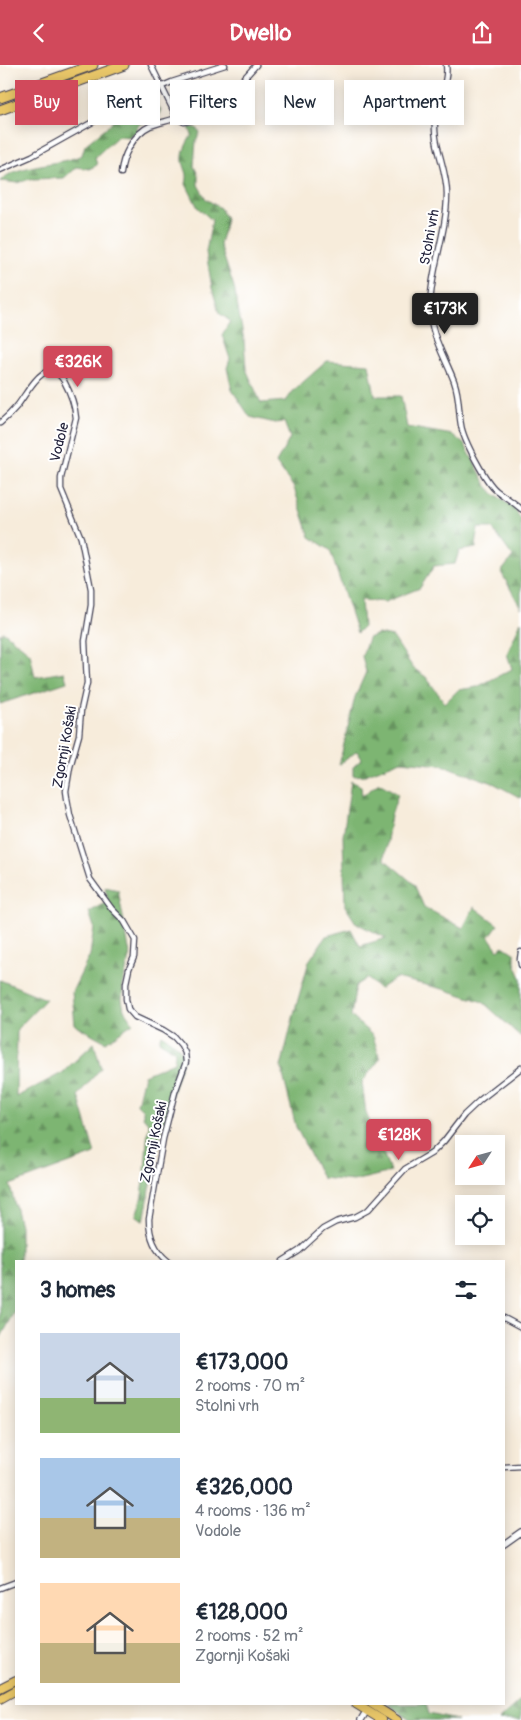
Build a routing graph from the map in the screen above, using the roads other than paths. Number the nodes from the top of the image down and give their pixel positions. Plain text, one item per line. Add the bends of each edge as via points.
1 (94, 65) edge
2 (124, 65) edge
3 (151, 65) edge
4 (225, 65) edge
5 (256, 65) edge
6 (446, 65) edge
7 (242, 80) edge
8 (162, 86) junction
9 (0, 98) edge
10 (170, 103) edge
11 (0, 110) edge
12 (170, 120) edge
13 (0, 170) edge
14 (121, 173) dead end
15 (0, 423) edge
16 (69, 509) joint
17 (521, 509) edge
18 (521, 952) edge
19 (521, 965) edge
20 (521, 1068) edge
21 (167, 1260) edge
22 (285, 1260) edge
23 (505, 1319) edge
24 (521, 1327) edge
25 (521, 1465) edge
26 (505, 1467) edge
27 (521, 1532) edge
28 (505, 1542) edge
29 (15, 1581) edge
30 (0, 1588) edge
31 (15, 1681) edge
32 (0, 1689) edge
33 (15, 1691) edge
34 (0, 1699) edge
35 (358, 1705) edge
36 (374, 1705) edge
37 (382, 1720) edge
38 (398, 1720) edge

1 - 9 highway
2 - 11 highway
3 - 8 street
4 - 8 street
5 - 7 street
6 - 17 street, Stolni vrh via 434,121 447,194 432,282 431,322 460,400 465,439 491,486
8 - 10 street
8 - 13 street
12 - 14 street via 143,131 126,153
15 - 16 street, Vodole via 43,373 60,375 69,391 76,418 61,478 61,489
16 - 21 street, Zgornji Košaki via 81,538 91,589 85,641 87,683 66,791 70,815 90,879 135,940 134,957 126,983 128,1009 135,1017 174,1037 185,1053 186,1062 163,1139 149,1219 154,1245
18 - 19 street
20 - 22 street via 464,1115 432,1153 405,1169 368,1210 323,1229
23 - 24 street
25 - 26 street
27 - 28 street
29 - 30 street
31 - 32 highway
33 - 34 highway
35 - 37 highway
36 - 38 highway

